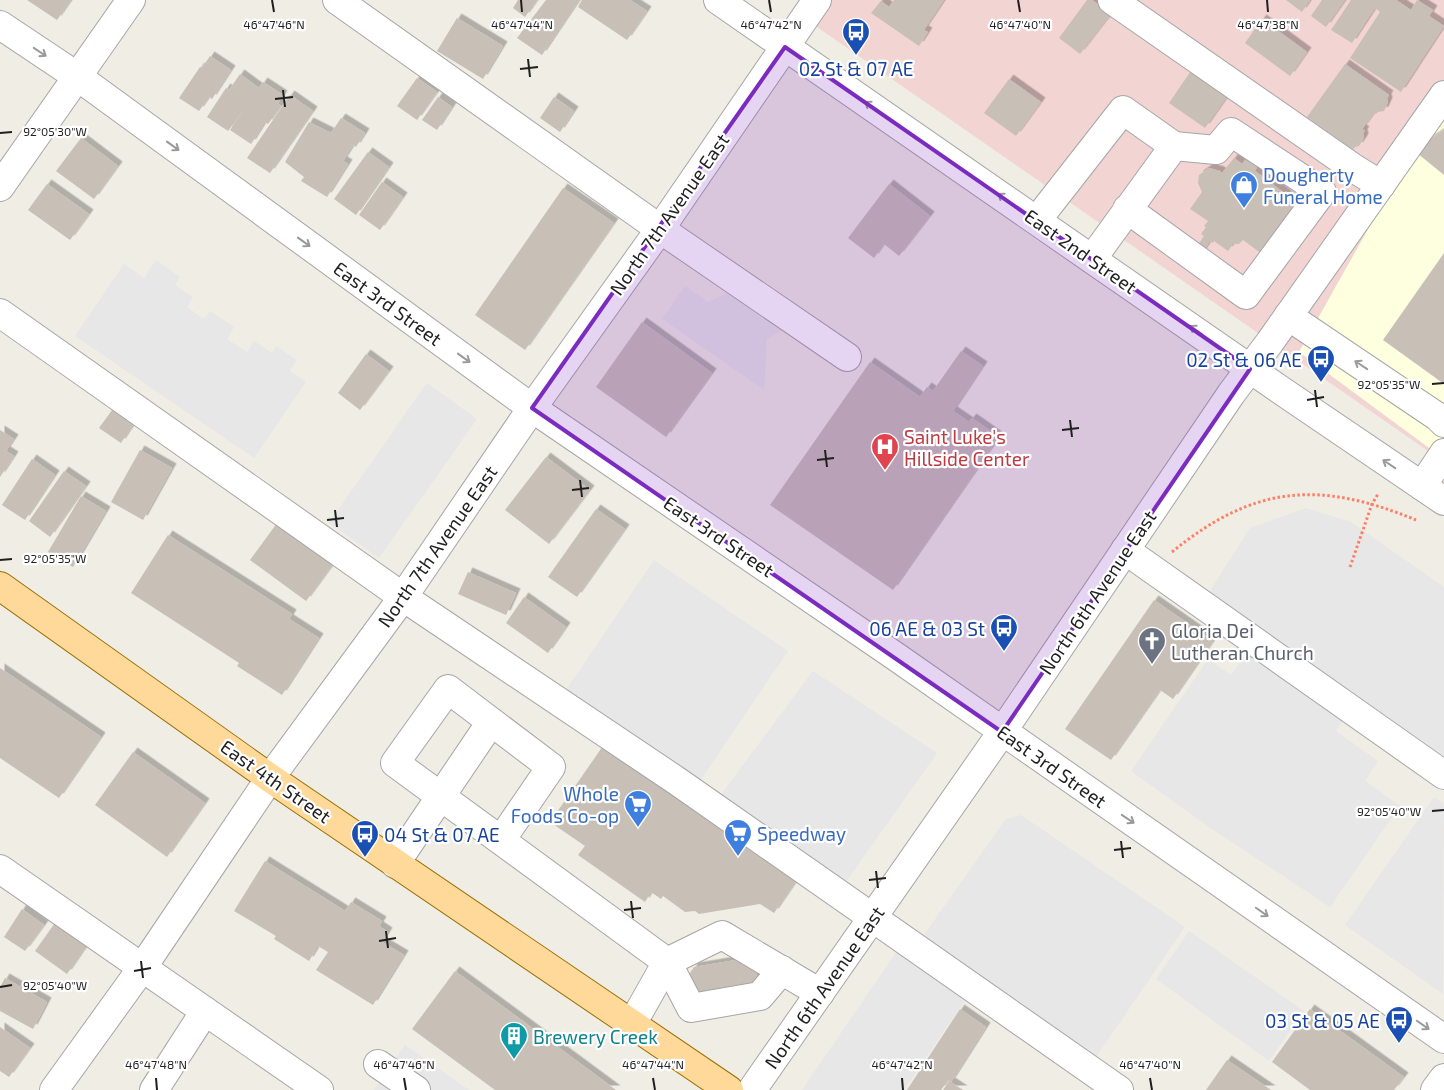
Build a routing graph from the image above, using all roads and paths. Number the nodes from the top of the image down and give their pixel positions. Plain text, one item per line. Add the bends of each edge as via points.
1 (131, 0) edge
2 (337, 0) edge
3 (718, 0) edge
4 (817, 0) edge
5 (1112, 0) edge
6 (0, 25) edge
7 (785, 47) junction
8 (78, 77) junction
9 (1444, 95) edge
10 (1174, 146) junction
11 (1381, 185) junction
12 (0, 187) edge
13 (1127, 209) junction
14 (1037, 220) junction
15 (660, 229) junction
16 (1092, 259) junction
17 (0, 313) edge
18 (1288, 316) junction
19 (847, 356) dead end
20 (1250, 369) junction
21 (532, 408) junction
22 (1444, 423) edge
23 (1444, 453) edge
24 (1433, 483) edge
25 (1378, 494) dead end
26 (1444, 501) edge
27 (1372, 504) junction
28 (1416, 520) dead end
29 (1125, 550) junction
30 (1170, 553) dead end
31 (1350, 568) dead end
32 (0, 586) edge
33 (403, 597) junction
34 (491, 722) junction
35 (1002, 732) junction
36 (1444, 775) edge
37 (270, 778) junction
38 (439, 796) junction
39 (501, 840) junction
40 (395, 864) junction
41 (0, 869) edge
42 (872, 918) junction
43 (667, 962) junction
44 (142, 968) junction
45 (782, 970) junction
46 (820, 993) junction
47 (204, 1011) junction
48 (632, 1024) junction
49 (1444, 1039) edge
50 (378, 1064) dead end
51 (1444, 1078) edge
52 (54, 1090) edge
53 (154, 1090) edge
54 (319, 1090) edge
55 (416, 1090) edge
56 (729, 1090) edge
57 (752, 1090) edge
58 (1119, 1090) edge
59 (1436, 1090) edge

1 - 8 street
2 - 15 street
3 - 7 street, East 2nd Street
4 - 7 street, North 7th Avenue East
5 - 11 street
6 -> 8 street, East 3rd Street
14 -> 7 street, East 2nd Street
7 - 15 street, North 7th Avenue East
8 - 12 street
8 -> 21 street, East 3rd Street
9 - 11 street, North 6th Avenue East
10 - 13 street
10 - 13 street via 1216,150 1231,132 1322,192 1246,295
10 - 14 street via 1123,110
11 - 18 street, North 6th Avenue East
13 - 16 street
14 - 16 street, East 2nd Street
15 - 19 street
15 - 21 street, North 7th Avenue East
20 -> 16 street, East 2nd Street
17 - 33 street
18 - 20 street, North 6th Avenue East
22 -> 18 street
24 -> 20 street, East 2nd Street
20 - 29 street, North 6th Avenue East
21 - 33 street, North 7th Avenue East
21 - 35 street, East 3rd Street
23 - 24 street
24 - 26 street, East 2nd Street
25 - 27 path
27 - 28 path
27 - 30 path via 1314,495 1264,500 1215,522
27 - 31 path
29 - 35 street, North 6th Avenue East
29 - 36 street
32 - 37 main road, East 4th Street
33 - 37 street, North 7th Avenue East
33 - 42 street via 677,781
34 - 38 street
34 - 38 street via 448,689 395,764
34 - 39 street via 551,767
35 - 42 street, North 6th Avenue East
35 -> 49 street, East 3rd Street
37 - 40 main road, East 4th Street
37 - 44 street, North 7th Avenue East
38 - 39 street
38 - 40 street
39 - 43 street
40 - 48 main road, East 4th Street
41 - 44 street
42 - 46 street, North 6th Avenue East
42 - 58 street
43 - 45 street via 722,935
43 - 45 street via 691,1008 760,996
43 - 48 street
44 - 47 street
44 - 52 street, North 7th Avenue East
45 - 46 street
46 - 57 street, North 6th Avenue East
47 - 53 street
47 - 54 street
48 - 56 main road, East 4th Street
50 - 55 street
51 - 59 street

